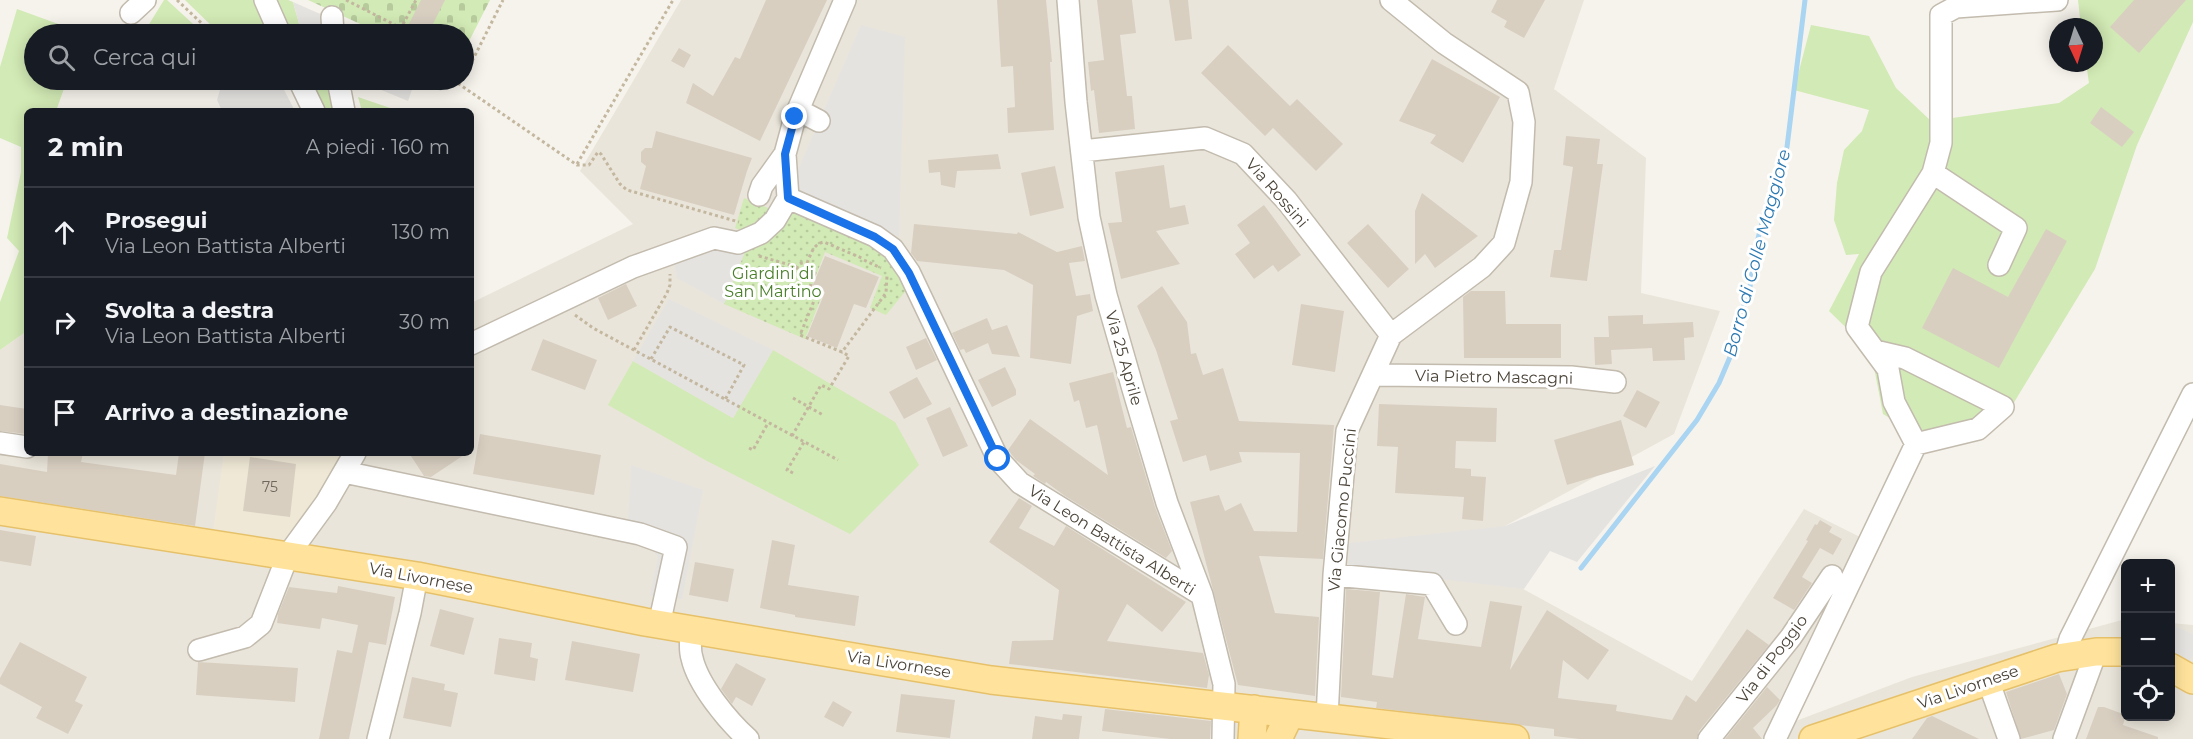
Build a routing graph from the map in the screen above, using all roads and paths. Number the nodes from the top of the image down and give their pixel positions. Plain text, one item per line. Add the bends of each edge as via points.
1 (177, 0) edge
2 (265, 0) edge
3 (346, 0) edge
4 (416, 0) edge
5 (503, 0) edge
6 (673, 0) edge
7 (844, 0) edge
8 (1068, 0) edge
9 (1391, 0) edge
10 (2057, 0) edge
11 (202, 24) edge
12 (276, 24) edge
13 (393, 24) edge
14 (403, 24) edge
15 (474, 57) edge
16 (304, 90) edge
17 (340, 90) edge
18 (468, 90) edge
19 (313, 108) edge
20 (343, 108) edge
21 (798, 110) junction
22 (819, 121) dead end
23 (1082, 151) junction
24 (785, 154) junction
25 (577, 165) junction
26 (1933, 173) junction
27 (759, 195) dead end
28 (788, 198) junction
29 (741, 222) dead end
30 (875, 237) junction
31 (864, 260) junction
32 (807, 263) junction
33 (1999, 265) dead end
34 (670, 269) dead end
35 (809, 271) junction
36 (562, 300) junction
37 (1391, 335) junction
38 (474, 343) edge
39 (634, 350) junction
40 (1875, 351) junction
41 (842, 352) junction
42 (651, 360) junction
43 (1373, 375) junction
44 (1615, 382) dead end
45 (2193, 394) edge
46 (793, 398) dead end
47 (725, 400) junction
48 (809, 407) junction
49 (823, 415) dead end
50 (768, 423) junction
51 (792, 436) junction
52 (804, 441) junction
53 (0, 443) edge
54 (1916, 444) junction
55 (24, 447) edge
56 (749, 448) dead end
57 (352, 456) edge
58 (838, 460) dead end
59 (344, 472) junction
60 (793, 473) dead end
61 (0, 511) edge
62 (288, 555) junction
63 (1334, 575) junction
64 (417, 576) junction
65 (1832, 576) dead end
66 (1202, 595) junction
67 (1456, 624) dead end
68 (659, 625) junction
69 (691, 630) junction
70 (199, 650) dead end
71 (2096, 652) junction
72 (2121, 652) edge
73 (2065, 656) junction
74 (2175, 670) edge
75 (1988, 680) junction
76 (2193, 680) edge
77 (1223, 706) junction
78 (1254, 709) junction
79 (1290, 714) junction
80 (1328, 718) junction
81 (378, 739) edge
82 (748, 739) edge
83 (1223, 739) edge
84 (1252, 739) edge
85 (1278, 739) edge
86 (1515, 739) edge
87 (1709, 739) edge
88 (1775, 739) edge
89 (1813, 739) edge
90 (2009, 739) edge
91 (2064, 739) edge

1 - 11 path
2 - 12 street
3 - 13 path
4 - 14 path
5 - 15 path
6 - 25 path
7 - 21 street
8 - 23 street, Via 25 Aprile
9 - 37 street, Via Giacomo Puccini via 1444,43 1518,92 1524,122 1521,182 1504,243 1482,267
10 - 26 street via 1956,7 1941,15 1941,143
16 - 19 street
17 - 20 street
18 - 25 path
21 - 22 street
21 - 24 street
23 - 37 street, Via Rossini via 1205,138 1243,154 1287,201
23 - 66 street, Via 25 Aprile via 1089,217 1106,295 1167,503
24 - 27 street
24 - 28 street
25 - 29 path via 589,165 598,152 627,190
26 - 33 street via 2016,228
26 - 40 street via 1871,272 1857,327
28 - 30 street, Via Leon Battista Alberti
28 - 36 street via 775,220 761,233 738,243 714,238 633,267
30 - 31 path
30 - 66 street, Via Leon Battista Alberti via 893,249 909,273 998,459 1020,483
31 - 32 path via 824,242 813,249
31 - 41 path via 886,274 886,292
32 - 35 path
32 - 35 path via 799,264 797,271 803,275
34 - 39 path via 667,293
35 - 41 path via 815,273 808,292 816,296 800,335
36 - 38 street
36 - 39 path via 593,328
37 - 43 street, Via Giacomo Puccini
39 - 42 path
40 - 54 street via 1888,369 1894,402
40 - 54 street via 1905,358 2003,407 1978,429
41 - 48 path via 849,356 846,364 829,389 821,385
42 - 47 path
42 - 47 path via 670,327 744,365
43 - 44 street, Via Pietro Mascagni via 1571,377
43 - 63 street, Via Giacomo Puccini via 1347,431
45 - 73 street
46 - 48 path
47 - 50 path
48 - 49 path
48 - 51 path
50 - 51 path
50 - 56 path via 753,450
51 - 52 path
52 - 58 path
52 - 60 path via 787,470
53 - 55 street
54 - 88 street
57 - 59 street
59 - 62 street
59 - 68 street via 640,534 676,547
61 - 62 main road, Via Livornese
62 - 64 main road, Via Livornese
62 - 70 street via 261,624 245,637
63 - 67 street via 1432,584
63 - 80 street, Via Giacomo Puccini
64 - 68 main road, Via Livornese
64 - 81 street
65 - 87 street, Via di Poggio via 1791,637
66 - 77 street, Via 25 Aprile via 1224,684
68 - 69 main road, Via Livornese
69 - 77 main road, Via Livornese via 991,680
69 - 82 street via 692,661 703,683 732,724
71 - 72 main road, Via Livornese
71 - 73 main road, Via Livornese
71 - 91 street
73 - 75 main road, Via Livornese
74 - 76 main road
75 - 89 main road, Via Livornese
75 - 90 street
77 - 78 main road, Via Livornese
77 - 83 street, Via 25 Aprile
78 - 79 main road, Via Livornese
78 - 84 main road
79 - 80 main road, Via Livornese
79 - 85 main road
80 - 86 main road, Via Livornese

